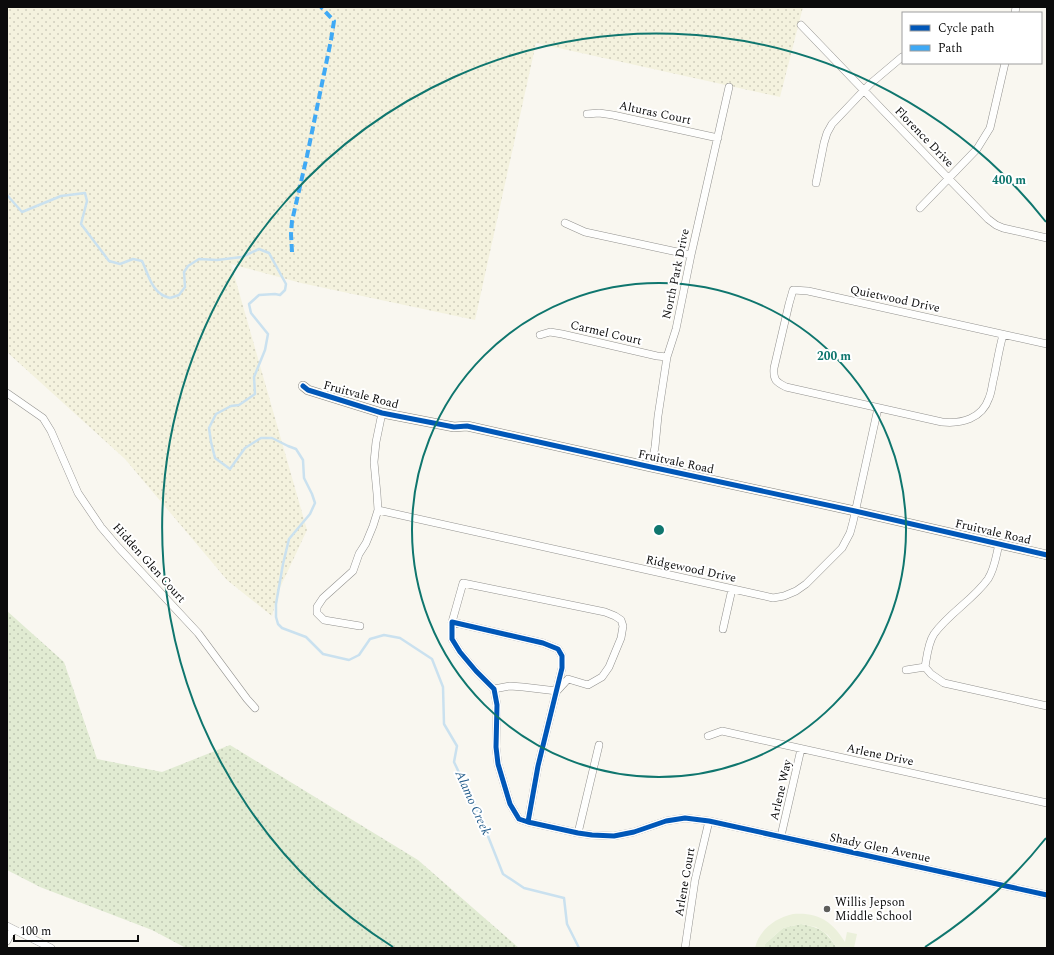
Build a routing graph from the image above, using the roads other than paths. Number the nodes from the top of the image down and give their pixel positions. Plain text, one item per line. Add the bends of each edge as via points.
1 (801, 25) dead end
2 (902, 57) edge
3 (1005, 64) edge
4 (729, 87) dead end
5 (864, 91) junction
6 (587, 114) dead end
7 (718, 138) junction
8 (949, 179) junction
9 (816, 183) dead end
10 (920, 208) dead end
11 (565, 223) dead end
12 (1047, 238) edge
13 (691, 255) junction
14 (540, 335) dead end
15 (1003, 335) junction
16 (1047, 344) edge
17 (667, 357) junction
18 (304, 386) dead end
19 (7, 392) edge
20 (878, 408) junction
21 (382, 413) junction
22 (651, 467) junction
23 (378, 510) junction
24 (855, 511) junction
25 (999, 544) junction
26 (1047, 555) edge
27 (732, 589) junction
28 (452, 622) junction
29 (360, 626) dead end
30 (723, 629) dead end
31 (925, 667) junction
32 (906, 670) dead end
33 (494, 690) junction
34 (557, 691) junction
35 (1047, 706) edge
36 (255, 708) dead end
37 (708, 736) dead end
38 (599, 745) dead end
39 (801, 749) junction
40 (1047, 802) edge
41 (709, 821) junction
42 (528, 822) junction
43 (578, 832) junction
44 (781, 836) junction
45 (1047, 895) edge
46 (10, 927) edge
47 (7, 941) edge
48 (51, 948) edge
49 (685, 948) edge

1 - 5 street, Florence Drive
2 - 5 street
3 - 8 street via 990,128 977,149
4 - 7 street, North Park Drive
5 - 8 street, Florence Drive
5 - 9 street via 832,124 827,133
6 - 7 street, Alturas Court via 613,115
7 - 13 street, North Park Drive
8 - 10 street
8 - 12 street, Florence Drive via 996,225
11 - 13 street via 585,232
13 - 17 street, North Park Drive via 676,329
14 - 17 street, Carmel Court via 550,332 562,334
15 - 16 street
15 - 20 street, Quietwood Drive via 989,398 975,417 949,423
15 - 20 street, Quietwood Drive via 808,291 793,290 774,368 775,380 786,387
17 - 22 street, North Park Drive
18 - 21 street, Fruitvale Road via 308,390
19 - 36 street, Hidden Glen Court via 43,418 78,493 101,527 198,633
20 - 24 street, Ridgewood Drive
21 - 22 street, Fruitvale Road via 454,427 467,426
21 - 23 street via 374,462
22 - 24 street, Fruitvale Road
23 - 27 street, Ridgewood Drive
23 - 29 street via 353,571 323,598 317,607 317,613 324,620
24 - 25 street, Fruitvale Road
24 - 27 street, Ridgewood Drive via 850,533 842,548 796,592 773,598
25 - 26 street, Fruitvale Road
25 - 31 street via 988,578 934,635
27 - 30 street
28 - 33 street via 452,639 460,652
28 - 34 street via 543,643 558,649 562,656 562,668
28 - 34 street via 463,583 605,612 621,620 621,638 602,677 588,685 568,679
31 - 32 street
31 - 35 street via 944,683
33 - 34 street via 510,686
33 - 42 street via 497,705 498,764 510,804 519,819
34 - 42 street via 538,766
37 - 39 street, Arlene Drive via 722,731
38 - 43 street
39 - 40 street, Arlene Drive
39 - 44 street, Arlene Way
41 - 43 street, Shady Glen Avenue via 685,818 614,836
41 - 44 street, Shady Glen Avenue
41 - 49 street, Arlene Court via 695,880
42 - 43 street, Shady Glen Avenue
44 - 45 street, Shady Glen Avenue
46 - 47 street
46 - 48 street

